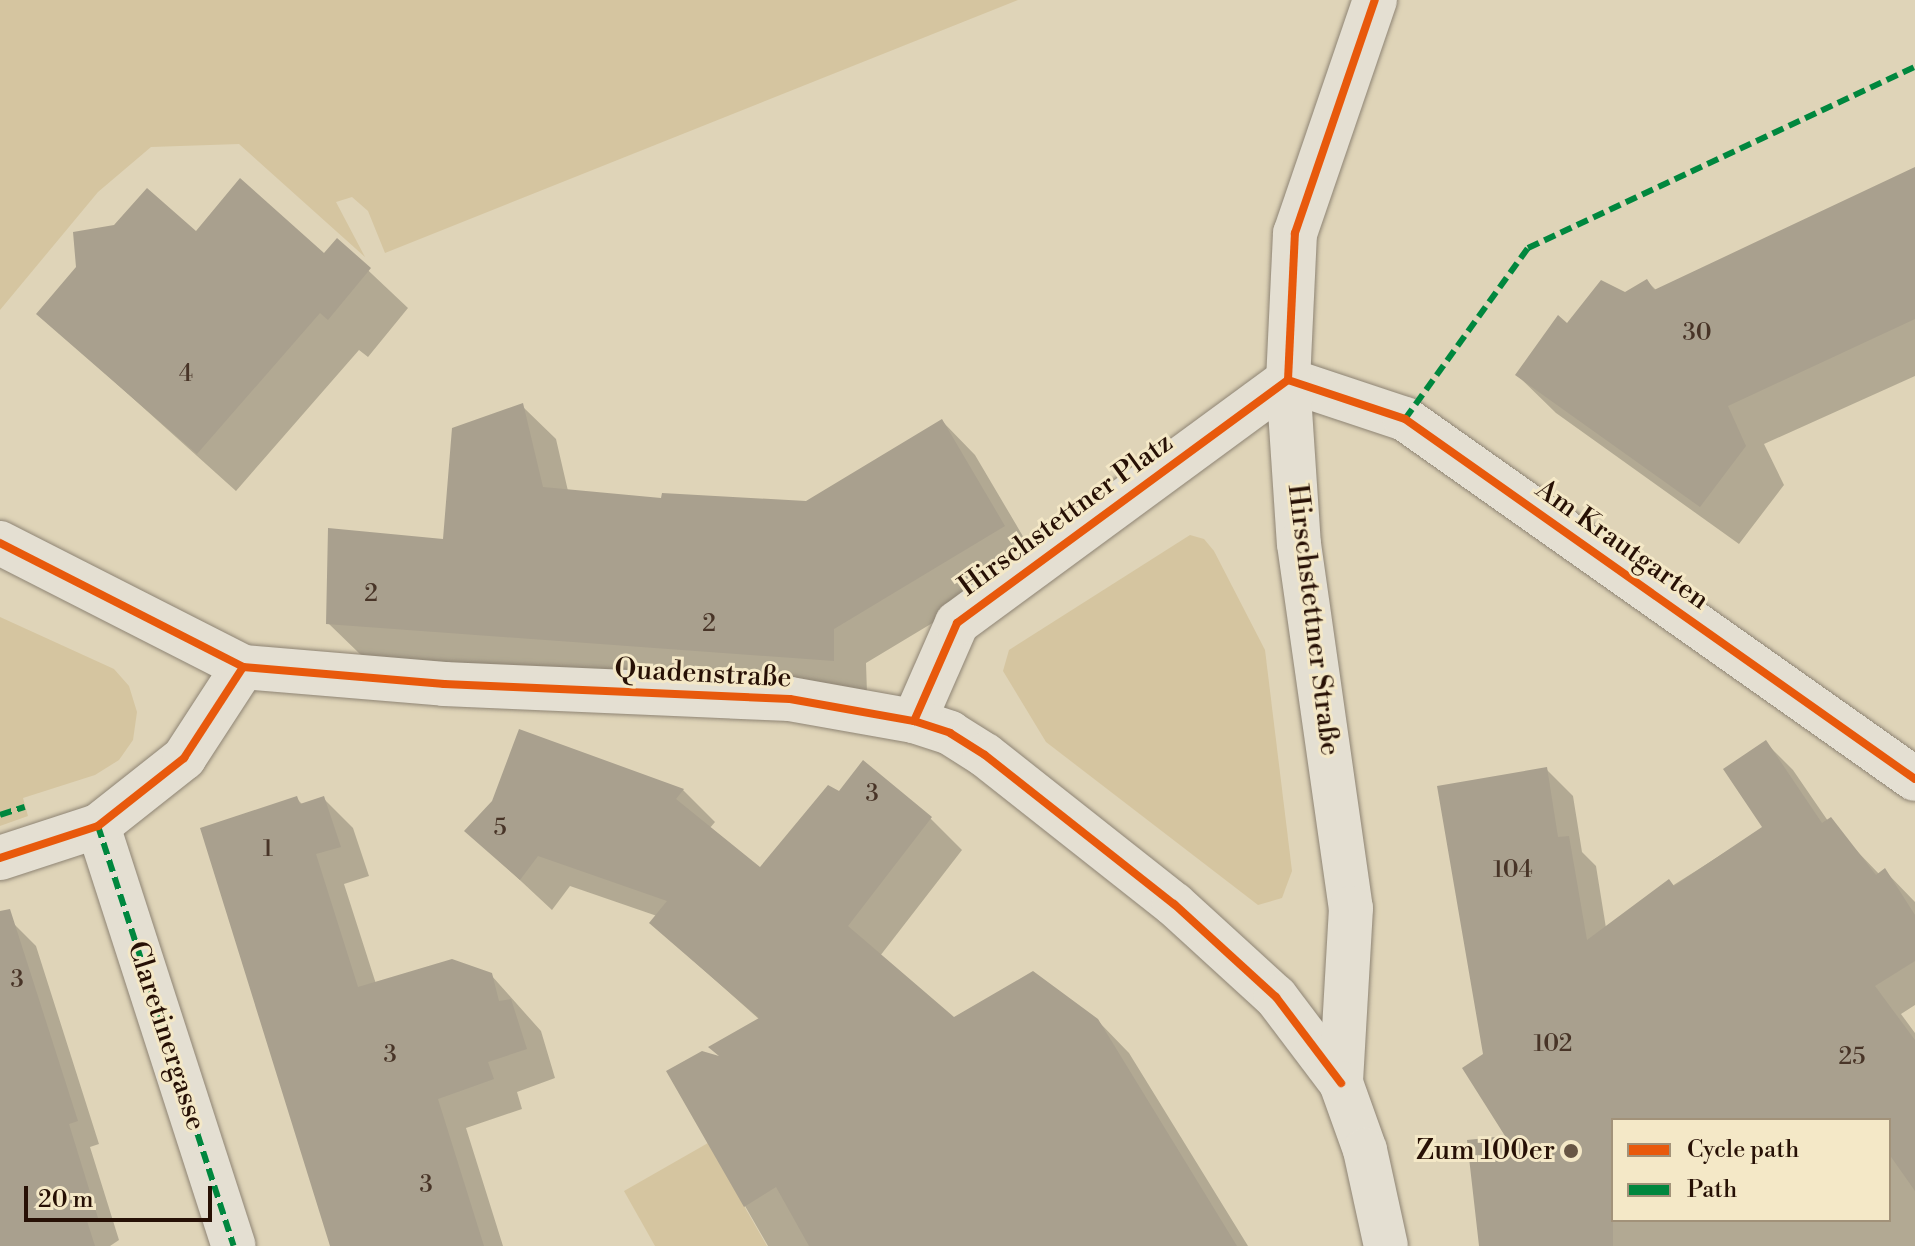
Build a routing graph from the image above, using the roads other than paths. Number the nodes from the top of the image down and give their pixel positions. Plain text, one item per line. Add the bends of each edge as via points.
1 (1375, 0) edge
2 (1288, 380) junction
3 (0, 543) edge
4 (243, 667) junction
5 (914, 721) junction
6 (1915, 779) edge
7 (98, 826) junction
8 (0, 858) edge
9 (1341, 1083) junction
10 (234, 1246) edge
11 (1386, 1246) edge

1 - 2 street, Hirschstettner Straße via 1295,233
2 - 5 street, Hirschstettner Platz via 957,623
2 - 6 street, Am Krautgarten via 1405,419
2 - 9 street, Hirschstettner Straße via 1299,544 1351,908
3 - 4 street, Quadenstraße
4 - 5 street, Quadenstraße via 444,684 790,699
4 - 7 street via 184,758
5 - 9 street, Quadenstraße via 950,733 985,755 1174,904 1276,997
7 - 8 street
7 - 10 street, Claretinergasse
9 - 11 street, Hirschstettner Straße via 1365,1150

